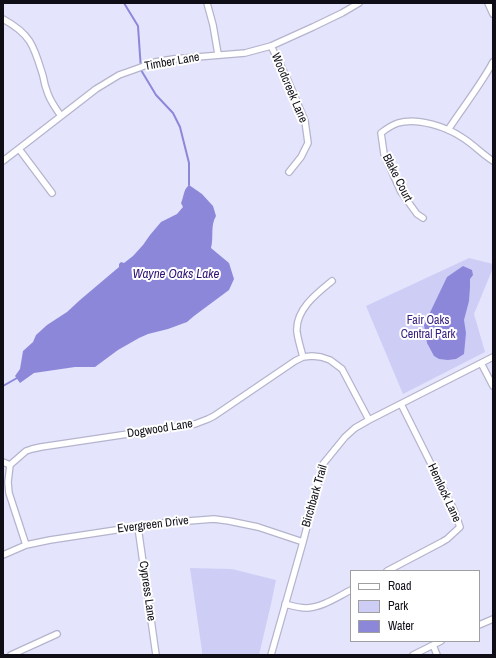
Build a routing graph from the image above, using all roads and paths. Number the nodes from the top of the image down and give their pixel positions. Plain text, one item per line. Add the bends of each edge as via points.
1 (207, 3) edge
2 (359, 3) edge
3 (488, 3) edge
4 (493, 14) edge
5 (3, 20) edge
6 (271, 46) junction
7 (218, 54) junction
8 (493, 62) edge
9 (61, 116) junction
10 (448, 130) junction
11 (18, 149) junction
12 (3, 161) edge
13 (493, 161) edge
14 (289, 172) dead end
15 (52, 194) dead end
16 (423, 218) dead end
17 (332, 281) dead end
18 (303, 357) junction
19 (493, 357) edge
20 (481, 363) junction
21 (493, 386) edge
22 (401, 404) junction
23 (369, 420) junction
24 (3, 462) edge
25 (10, 465) junction
26 (138, 527) junction
27 (303, 542) junction
28 (26, 546) junction
29 (3, 555) edge
30 (389, 570) edge
31 (350, 590) edge
32 (285, 604) junction
33 (493, 619) edge
34 (480, 626) edge
35 (57, 634) dead end
36 (439, 642) edge
37 (432, 645) junction
38 (11, 655) edge
39 (156, 655) edge
40 (271, 655) edge
41 (412, 655) edge
42 (437, 655) edge

1 - 7 street
2 - 6 street, Timber Lane
3 - 4 street
5 - 9 street via 20,30 32,45 47,94
6 - 7 street, Timber Lane
6 - 14 street, Woodcreek Lane via 305,121 308,143
7 - 9 street, Timber Lane via 155,62 136,68 102,85
8 - 10 street
9 - 11 street, Timber Lane
10 - 13 street via 464,138
10 - 16 street, Blake Court via 429,124 403,122 394,124 381,133 384,154 401,192
11 - 12 street, Timber Lane
11 - 15 street
17 - 18 street via 306,305 300,315 297,332
18 - 23 street via 321,357 342,368
18 - 25 street, Dogwood Lane via 200,423 41,447 26,451
19 - 20 street, Birchbark Trail
20 - 21 street
20 - 22 street, Birchbark Trail
22 - 23 street, Birchbark Trail
22 - 30 street, Hemlock Lane via 460,527 447,539
23 - 27 street, Birchbark Trail via 344,437 323,464
24 - 25 street
25 - 28 street via 9,493
26 - 27 street, Evergreen Drive via 214,519 258,527
26 - 28 street, Evergreen Drive
26 - 39 street, Cypress Lane
27 - 32 street, Birchbark Trail
28 - 29 street, Evergreen Drive
31 - 32 street via 319,606 306,608
32 - 40 street, Birchbark Trail
33 - 34 street
35 - 38 street
36 - 37 street
37 - 41 street
37 - 42 street

